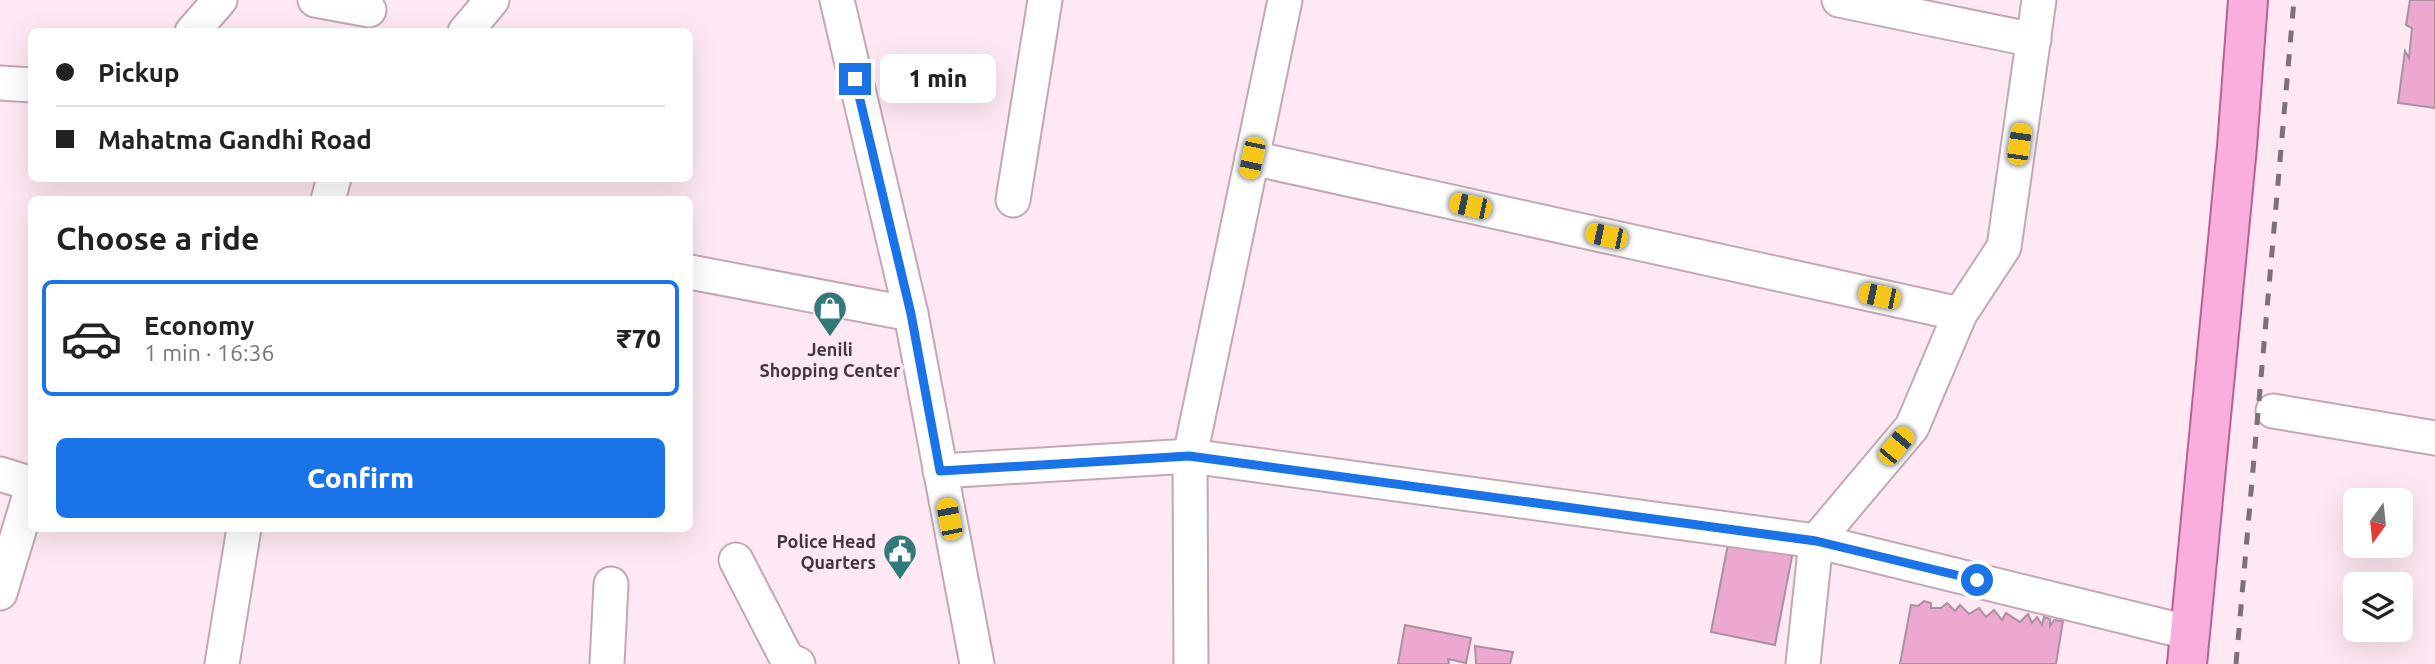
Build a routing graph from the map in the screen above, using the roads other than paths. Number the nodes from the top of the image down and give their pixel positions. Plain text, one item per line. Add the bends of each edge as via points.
1 (220, 0) edge
2 (315, 0) edge
3 (492, 0) edge
4 (837, 0) edge
5 (1045, 0) edge
6 (1284, 0) edge
7 (1839, 0) edge
8 (2039, 0) edge
9 (2248, 0) edge
10 (368, 14) edge
11 (196, 28) edge
12 (468, 28) edge
13 (2034, 40) junction
14 (0, 83) edge
15 (28, 85) edge
16 (1252, 158) junction
17 (1013, 200) dead end
18 (693, 273) edge
19 (1960, 313) junction
20 (911, 314) junction
21 (2273, 411) dead end
22 (2435, 438) edge
23 (1189, 456) junction
24 (940, 471) junction
25 (0, 474) edge
26 (28, 484) edge
27 (28, 499) edge
28 (243, 532) edge
29 (1816, 541) junction
30 (736, 560) dead end
31 (611, 584) dead end
32 (0, 593) edge
33 (2189, 648) edge
34 (222, 664) edge
35 (607, 664) edge
36 (798, 664) edge
37 (977, 664) edge
38 (1191, 664) edge
39 (1803, 664) edge

1 - 11 street
2 - 10 street
3 - 12 street
4 - 20 street
5 - 17 street
6 - 16 street
7 - 13 street
8 - 13 street
9 - 33 main road
13 - 19 street via 2004,247
14 - 15 street
16 - 19 street
16 - 23 street
18 - 20 street
19 - 29 street via 1912,427
20 - 24 street
21 - 22 street
23 - 24 street
23 - 29 street
23 - 38 street
24 - 37 street
25 - 26 street
27 - 32 street
28 - 34 street
29 - 33 street
29 - 39 street
30 - 36 street via 787,659
31 - 35 street

